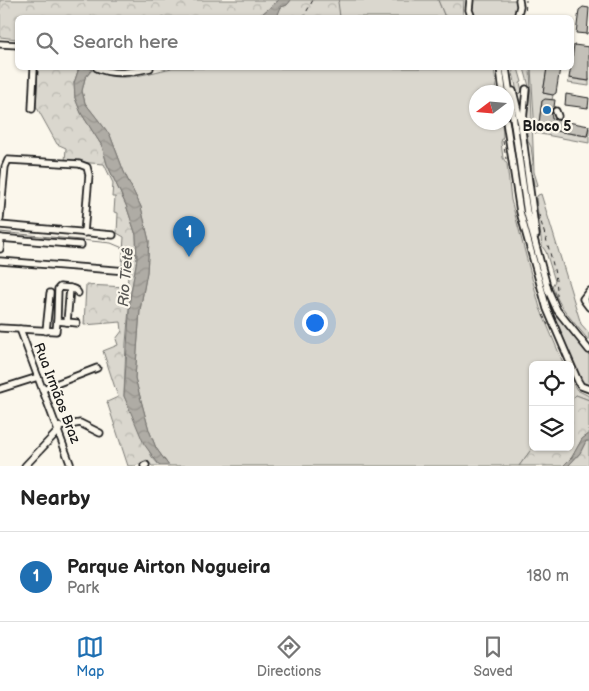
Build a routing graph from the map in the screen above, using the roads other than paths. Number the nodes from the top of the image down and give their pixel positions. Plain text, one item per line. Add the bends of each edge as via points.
1 (470, 0) edge
2 (519, 0) edge
3 (470, 15) edge
4 (518, 15) edge
5 (0, 44) edge
6 (15, 45) edge
7 (34, 70) edge
8 (102, 70) edge
9 (138, 70) edge
10 (500, 70) edge
11 (506, 70) edge
12 (508, 76) junction
13 (502, 85) edge
14 (511, 85) edge
15 (514, 94) joint
16 (32, 109) dead end
17 (507, 130) edge
18 (523, 135) junction
19 (0, 219) edge
20 (0, 225) edge
21 (84, 233) junction
22 (113, 235) dead end
23 (0, 238) edge
24 (81, 245) dead end
25 (0, 249) edge
26 (538, 254) junction
27 (0, 261) edge
28 (127, 271) dead end
29 (70, 288) junction
30 (589, 291) edge
31 (50, 293) dead end
32 (78, 293) dead end
33 (589, 307) edge
34 (57, 321) junction
35 (68, 322) junction
36 (77, 323) dead end
37 (0, 328) edge
38 (20, 329) junction
39 (46, 330) junction
40 (589, 350) edge
41 (97, 368) dead end
42 (38, 377) junction
43 (0, 389) edge
44 (42, 389) junction
45 (589, 390) edge
46 (58, 429) junction
47 (100, 433) dead end
48 (25, 466) edge
49 (71, 466) edge

1 - 3 street
2 - 4 street
5 - 6 street
7 - 16 street
8 - 9 street via 120,73
10 - 13 street
11 - 12 street
12 - 14 street
12 - 26 street via 522,184
15 - 18 street
15 - 18 street via 521,98 526,89
17 - 45 street via 520,212 547,309 578,381
18 - 26 street
19 - 21 street via 8,160 79,164 87,167 89,175
20 - 21 street
21 - 22 street
23 - 24 street
23 - 25 street
26 - 40 street via 556,310
27 - 28 street
29 - 32 street
29 - 34 street via 59,288
29 - 35 street
30 - 33 street via 583,299
31 - 39 street
34 - 35 street
34 - 39 street via 56,331
35 - 36 street
37 - 38 street
38 - 39 street
38 - 42 street, Rua Irmãos Braz
41 - 44 street
42 - 43 street
42 - 44 street, Rua Irmãos Braz
44 - 46 street, Rua Irmãos Braz
46 - 47 street via 80,423
46 - 48 street
46 - 49 street, Rua Irmãos Braz

